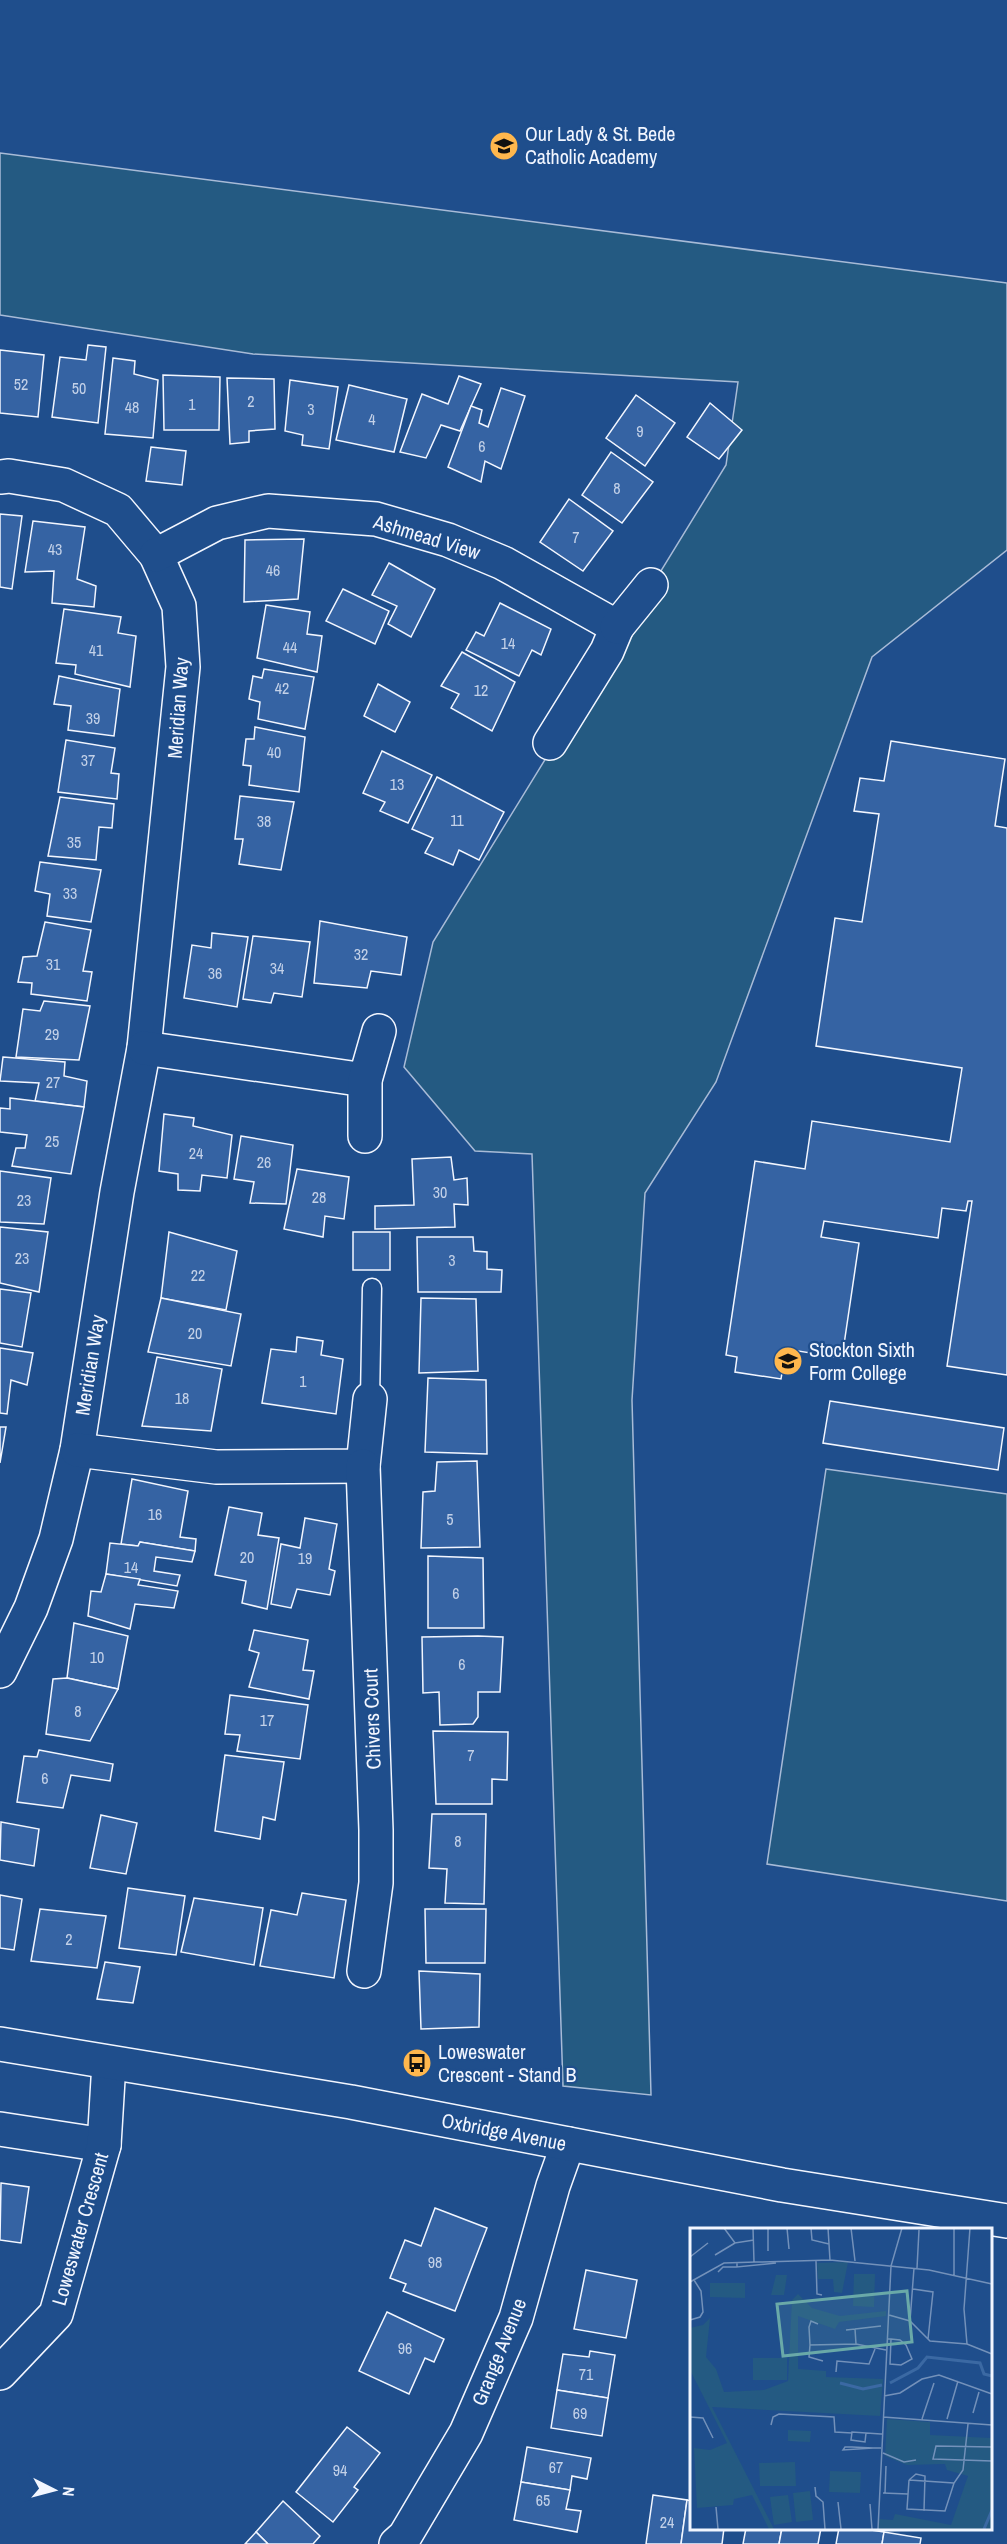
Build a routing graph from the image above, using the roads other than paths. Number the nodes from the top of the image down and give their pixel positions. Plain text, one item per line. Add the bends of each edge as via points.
1 (0, 477) edge
2 (156, 555) junction
3 (651, 585) dead end
4 (617, 627) junction
5 (550, 743) dead end
6 (379, 1031) dead end
7 (144, 1048) junction
8 (365, 1080) junction
9 (365, 1136) dead end
10 (372, 1288) dead end
11 (370, 1399) joint
12 (77, 1450) junction
13 (363, 1466) junction
14 (0, 1671) edge
15 (364, 1971) dead end
16 (0, 2044) edge
17 (109, 2063) junction
18 (0, 2129) edge
19 (568, 2144) junction
20 (104, 2145) junction
21 (1007, 2221) edge
22 (0, 2373) edge
23 (406, 2541) edge

1 - 2 street, Meridian Way via 64,485 117,510
2 - 4 street, Ashmead View via 217,523 268,511 376,519 448,540 503,563
2 - 7 street, Meridian Way via 179,606 183,667
3 - 4 street
4 - 5 street via 607,651
6 - 8 street
7 - 8 street
7 - 12 street, Meridian Way
8 - 9 street
10 - 11 lane
11 - 13 street, Chivers Court
12 - 13 street via 216,1467
12 - 14 street, Meridian Way via 56,1539 31,1608
13 - 15 street, Chivers Court via 376,1830 376,1882
16 - 17 street, Oxbridge Avenue
17 - 19 street, Oxbridge Avenue via 351,2102
17 - 20 street, Loweswater Crescent
18 - 20 street
19 - 21 street, Oxbridge Avenue via 782,2185
19 - 23 street, Grange Avenue via 516,2318 466,2433
20 - 22 street, Loweswater Crescent via 56,2314

